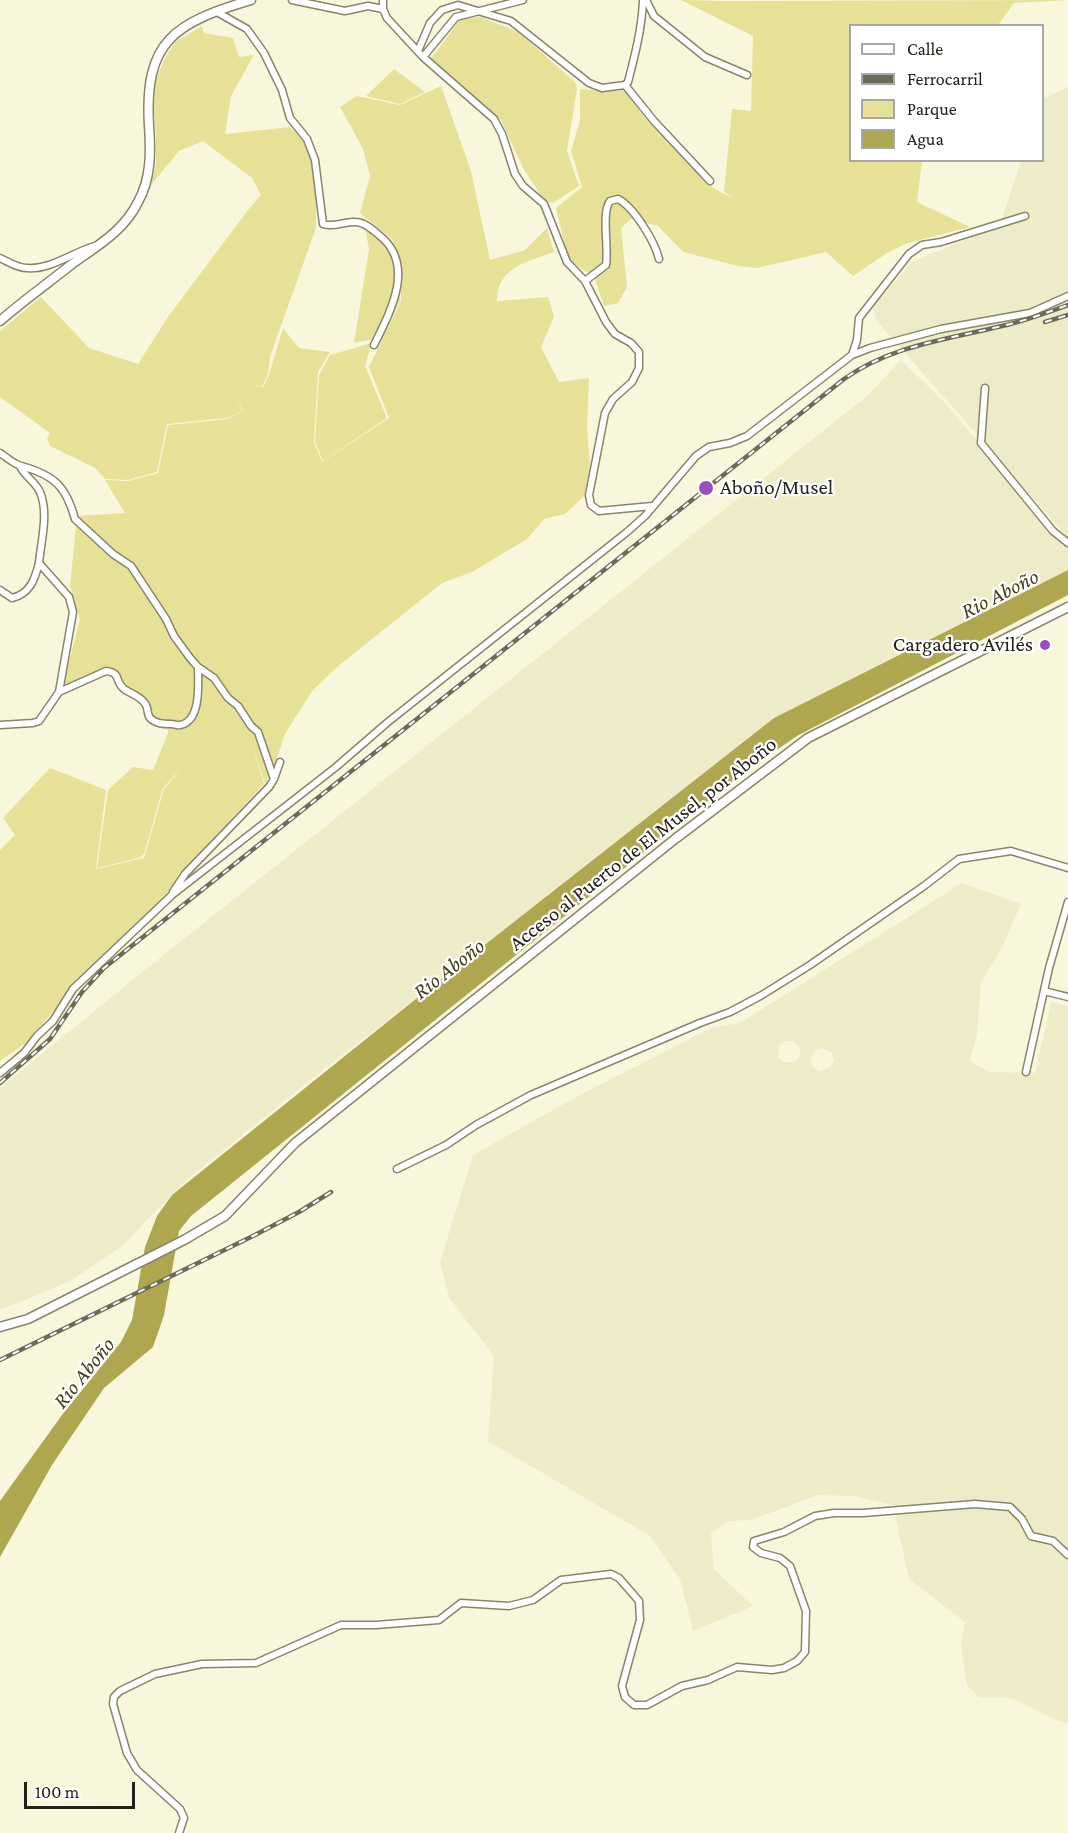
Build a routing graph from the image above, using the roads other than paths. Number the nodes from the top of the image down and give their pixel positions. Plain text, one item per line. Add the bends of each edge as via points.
1 (250, 0) edge
2 (292, 0) edge
3 (383, 0) edge
4 (523, 0) edge
5 (644, 0) edge
6 (383, 9) junction
7 (215, 11) junction
8 (481, 11) junction
9 (418, 51) junction
10 (423, 57) junction
11 (747, 75) dead end
12 (625, 85) junction
13 (710, 181) dead end
14 (1025, 216) dead end
15 (100, 244) junction
16 (0, 258) edge
17 (659, 260) dead end
18 (585, 281) junction
19 (1068, 296) edge
20 (0, 321) edge
21 (374, 345) dead end
22 (852, 355) junction
23 (985, 388) dead end
24 (0, 453) edge
25 (20, 466) junction
26 (652, 506) junction
27 (1068, 543) edge
28 (39, 563) junction
29 (0, 590) edge
30 (1068, 607) edge
31 (198, 667) junction
32 (59, 692) junction
33 (0, 726) edge
34 (280, 762) dead end
35 (274, 779) junction
36 (1068, 868) edge
37 (172, 895) junction
38 (1068, 902) edge
39 (1044, 991) junction
40 (1068, 997) edge
41 (1026, 1072) dead end
42 (0, 1073) edge
43 (396, 1169) dead end
44 (0, 1328) edge
45 (1068, 1555) edge
46 (179, 1833) edge

1 - 7 street
2 - 6 street via 345,11 368,6
3 - 6 street
4 - 8 street
5 - 11 street via 654,15 705,57
5 - 12 street via 636,53
6 - 9 street
7 - 15 street via 176,34 156,58 148,92 147,182 128,219
7 - 21 street via 247,29 264,53 290,118 307,139 315,160 323,224 355,221 369,226 388,242 396,256 397,295
8 - 9 street via 458,5 442,10 430,23
8 - 10 street via 456,17
8 - 12 street via 511,21 589,83 602,88
9 - 10 street
10 - 18 street via 494,119 515,174 544,204 567,262
12 - 13 street
14 - 22 street via 916,247 859,318
15 - 16 street via 34,268 18,267
15 - 20 street
17 - 18 street via 657,250 631,210 618,199 610,201 606,210 606,265
18 - 26 street via 615,334 631,342 639,352 639,368 632,382 605,412 589,495 591,505 598,511
19 - 22 street via 1030,313 941,329
22 - 26 street via 747,436 709,447 696,456
23 - 27 street via 981,443 1053,531
24 - 25 street
25 - 28 street via 40,491 44,518
25 - 31 street via 58,483 75,519 131,566
26 - 37 street via 627,532
28 - 29 street via 34,582 18,596
28 - 32 street via 69,597 73,612
30 - 44 street, Acceso al Puerto de El Musel, por Aboño via 808,738 304,1135 225,1216 28,1319
31 - 32 street via 194,714 179,726 152,720 147,706 121,686 113,672 105,671
31 - 35 street via 214,678 258,732
32 - 33 street via 39,721
34 - 35 street
35 - 37 street via 185,874
36 - 43 street via 1011,851 959,859 762,995 531,1095
37 - 42 street via 73,988 53,1021
38 - 39 street
39 - 40 street
39 - 41 street
45 - 46 street via 1053,1541 1031,1536 1010,1507 957,1505 815,1516 784,1532 754,1541 753,1548 790,1566 806,1611 805,1652 797,1662 771,1670 737,1667 682,1686 647,1705 634,1705 624,1697 622,1686 640,1620 639,1601 611,1574 561,1580 533,1600 509,1606 461,1603 439,1620 340,1625 256,1664 202,1664 155,1674 120,1691 113,1704 127,1753 137,1770 180,1809 184,1818

